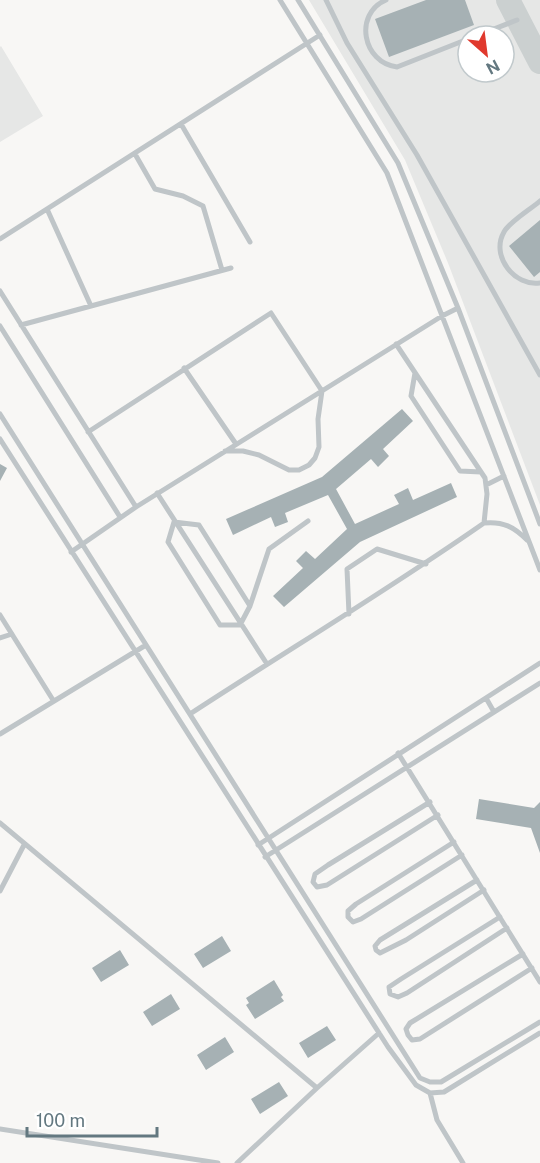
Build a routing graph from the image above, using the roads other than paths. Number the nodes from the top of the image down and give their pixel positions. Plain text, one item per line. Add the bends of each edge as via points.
1 (280, 0) edge
2 (298, 0) edge
3 (326, 0) edge
4 (386, 0) edge
5 (517, 20) dead end
6 (507, 24) edge
7 (320, 35) junction
8 (307, 43) junction
9 (456, 44) edge
10 (181, 124) junction
11 (135, 154) junction
12 (540, 201) edge
13 (47, 209) junction
14 (0, 239) edge
15 (250, 242) dead end
16 (231, 268) dead end
17 (222, 270) junction
18 (540, 283) edge
19 (0, 291) edge
20 (91, 306) junction
21 (458, 308) junction
22 (442, 315) junction
23 (21, 325) junction
24 (0, 326) edge
25 (396, 344) junction
26 (184, 368) junction
27 (415, 373) junction
28 (540, 375) edge
29 (321, 391) junction
30 (0, 414) edge
31 (88, 432) junction
32 (0, 439) edge
33 (236, 444) junction
34 (225, 451) junction
35 (481, 472) junction
36 (504, 476) junction
37 (486, 485) junction
38 (157, 494) junction
39 (136, 507) junction
40 (120, 518) junction
41 (308, 521) dead end
42 (174, 522) junction
43 (484, 523) junction
44 (540, 524) edge
45 (530, 542) junction
46 (83, 545) junction
47 (72, 552) junction
48 (426, 564) junction
49 (540, 570) edge
50 (249, 606) junction
51 (349, 614) junction
52 (1, 619) edge
53 (240, 625) junction
54 (12, 634) junction
55 (0, 638) edge
56 (146, 645) junction
57 (135, 652) junction
58 (540, 663) edge
59 (267, 664) junction
60 (540, 684) edge
61 (486, 698) junction
62 (53, 700) junction
63 (494, 712) junction
64 (190, 714) junction
65 (0, 734) edge
66 (398, 753) junction
67 (408, 766) junction
68 (430, 802) junction
69 (438, 815) junction
70 (0, 823) edge
71 (268, 838) junction
72 (454, 842) junction
73 (24, 845) junction
74 (258, 845) junction
75 (276, 850) junction
76 (462, 855) junction
77 (265, 857) junction
78 (477, 880) junction
79 (484, 890) junction
80 (0, 891) edge
81 (500, 916) junction
82 (507, 928) junction
83 (523, 954) junction
84 (531, 968) junction
85 (540, 982) edge
86 (540, 1022) edge
87 (540, 1033) edge
88 (379, 1034) junction
89 (317, 1088) junction
90 (430, 1093) junction
91 (0, 1129) edge
92 (218, 1163) edge
93 (237, 1163) edge
94 (463, 1163) edge

1 - 8 lane
2 - 7 lane
3 - 28 lane via 347,43 417,155
4 - 9 lane via 371,12 366,31 374,55 386,66 397,67
5 - 6 lane
7 - 8 lane
7 - 21 lane via 398,163
8 - 10 lane
8 - 22 lane via 387,173
10 - 11 lane
10 - 15 lane
11 - 13 lane
11 - 17 lane via 155,189 203,206
12 - 18 lane via 504,231 500,249 509,271 526,283
13 - 14 lane
13 - 20 lane
16 - 17 lane
17 - 20 lane
19 - 23 lane
20 - 23 lane
21 - 22 lane
21 - 44 lane
22 - 25 lane
22 - 36 lane
23 - 31 lane
24 - 40 lane
25 - 27 lane
25 - 29 lane
26 - 29 lane via 271,313
26 - 31 lane
26 - 33 lane
27 - 35 lane
27 - 35 lane via 411,396 460,471
29 - 33 lane
29 - 34 lane via 319,447 309,465 289,470 259,455
30 - 46 lane
31 - 39 lane
32 - 47 lane
33 - 34 lane
34 - 38 lane
35 - 37 lane
36 - 37 lane
36 - 45 lane
37 - 43 lane
38 - 39 lane
38 - 42 lane
39 - 40 lane
40 - 46 lane
41 - 50 lane via 269,549
42 - 50 lane via 199,525
42 - 53 lane
42 - 53 lane via 168,543 220,625
43 - 45 lane via 516,528
43 - 48 lane
45 - 49 lane
46 - 47 lane
46 - 56 lane
47 - 57 lane
48 - 51 lane
48 - 51 lane via 377,549 347,569
50 - 53 lane
51 - 59 lane
52 - 54 lane
53 - 59 lane
54 - 55 lane
54 - 62 lane
56 - 57 lane
56 - 64 lane
57 - 62 lane
57 - 74 lane
58 - 61 lane
59 - 64 lane
60 - 63 lane
61 - 63 lane
61 - 66 lane
62 - 65 lane
63 - 67 lane
64 - 71 lane
66 - 67 lane
66 - 71 lane
67 - 68 lane
67 - 75 lane
68 - 69 lane
68 - 69 lane via 328,865 315,874 313,882 317,887 327,885
69 - 72 lane
70 - 73 lane
71 - 74 lane
71 - 75 lane
72 - 76 lane
72 - 76 lane via 356,904 348,910 348,917 353,922 361,919
73 - 80 lane
73 - 89 lane
74 - 77 lane
75 - 77 lane
75 - 86 lane via 420,1078 441,1082
76 - 78 lane
77 - 88 lane
78 - 79 lane
78 - 79 lane via 380,940 376,950 380,953 397,946
79 - 81 lane
81 - 82 lane
81 - 82 lane via 389,987 390,994 398,998 407,993
82 - 83 lane
83 - 84 lane
83 - 84 lane via 410,1023 408,1035 412,1040 420,1039
84 - 85 lane
87 - 90 lane via 444,1092
88 - 89 lane
88 - 90 lane via 416,1085
89 - 93 lane
90 - 94 lane via 437,1120
91 - 92 lane

